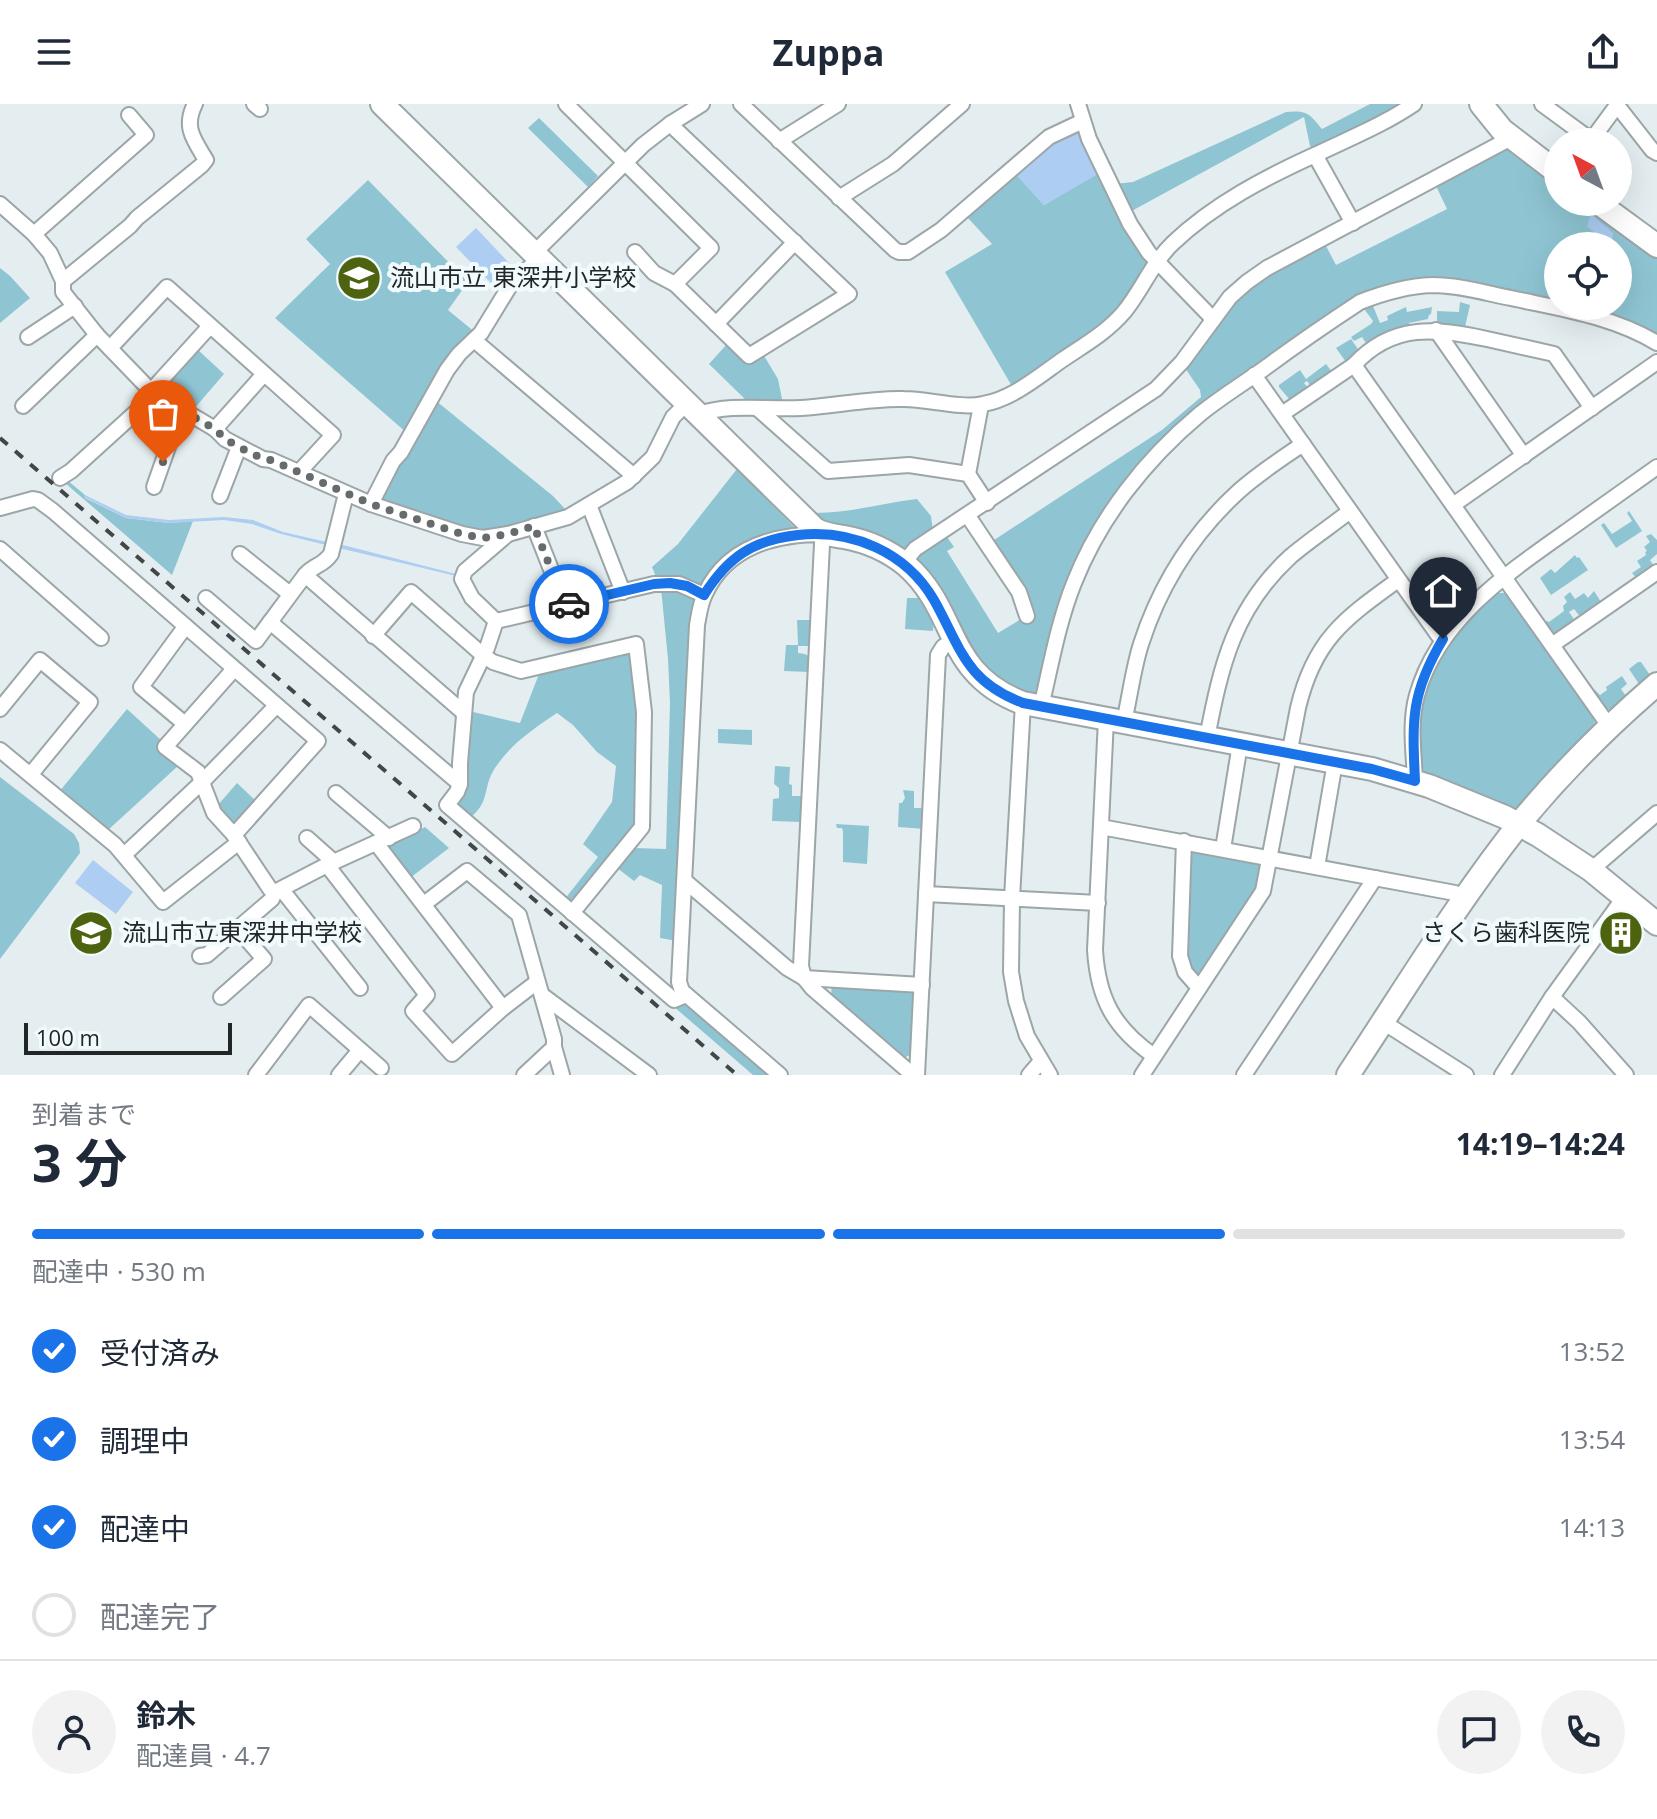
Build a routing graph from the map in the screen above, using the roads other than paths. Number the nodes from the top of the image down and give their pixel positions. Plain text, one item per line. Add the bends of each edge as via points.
1 (195, 104) edge
2 (566, 104) edge
3 (669, 104) edge
4 (702, 104) edge
5 (741, 104) edge
6 (838, 104) edge
7 (962, 104) edge
8 (1078, 104) edge
9 (1414, 104) edge
10 (1481, 104) edge
11 (1542, 104) edge
12 (1617, 104) edge
13 (387, 106) edge
14 (129, 115) dead end
15 (676, 120) junction
16 (1083, 121) junction
17 (1573, 128) edge
18 (1599, 128) edge
19 (1511, 138) junction
20 (779, 141) junction
21 (1657, 153) edge
22 (1315, 155) junction
23 (625, 163) junction
24 (1544, 163) edge
25 (839, 198) junction
26 (0, 204) edge
27 (1616, 216) edge
28 (1353, 223) junction
29 (34, 234) junction
30 (795, 242) junction
31 (1657, 246) edge
32 (635, 252) dead end
33 (536, 256) junction
34 (1156, 262) junction
35 (63, 281) junction
36 (675, 284) junction
37 (75, 306) junction
38 (1213, 319) junction
39 (716, 324) junction
40 (210, 326) junction
41 (1436, 330) junction
42 (97, 335) junction
43 (28, 337) dead end
44 (474, 340) junction
45 (1657, 343) edge
46 (110, 348) junction
47 (1657, 362) edge
48 (1354, 365) junction
49 (264, 374) junction
50 (1254, 375) junction
51 (154, 393) junction
52 (981, 405) junction
53 (23, 406) dead end
54 (693, 408) junction
55 (757, 408) junction
56 (1592, 408) junction
57 (181, 410) junction
58 (1282, 414) junction
59 (215, 429) junction
60 (1303, 444) junction
61 (239, 447) junction
62 (1524, 456) junction
63 (1657, 467) edge
64 (299, 472) junction
65 (968, 474) junction
66 (634, 476) junction
67 (60, 478) dead end
68 (154, 487) dead end
69 (346, 494) junction
70 (220, 496) dead end
71 (987, 503) junction
72 (371, 504) junction
73 (589, 505) junction
74 (1453, 505) junction
75 (0, 508) edge
76 (1350, 511) junction
77 (968, 516) junction
78 (534, 526) junction
79 (508, 534) junction
80 (824, 534) junction
81 (0, 549) edge
82 (240, 554) dead end
83 (904, 563) junction
84 (1657, 572) edge
85 (305, 575) junction
86 (1504, 576) junction
87 (1398, 580) junction
88 (623, 592) junction
89 (290, 594) junction
90 (704, 595) junction
91 (206, 598) dead end
92 (565, 605) junction
93 (1027, 616) dead end
94 (496, 621) junction
95 (270, 622) junction
96 (185, 627) junction
97 (373, 636) junction
98 (101, 638) dead end
99 (954, 639) junction
100 (1443, 639) junction
101 (1552, 645) junction
102 (484, 656) junction
103 (234, 669) junction
104 (1657, 684) edge
105 (1032, 705) junction
106 (276, 706) junction
107 (0, 709) edge
108 (464, 713) junction
109 (1115, 720) junction
110 (185, 724) junction
111 (1609, 726) junction
112 (1207, 738) junction
113 (1240, 744) junction
114 (0, 750) edge
115 (1288, 753) junction
116 (1335, 762) junction
117 (31, 774) junction
118 (1415, 781) junction
119 (202, 782) junction
120 (460, 784) junction
121 (336, 793) dead end
122 (1657, 813) edge
123 (1519, 825) junction
124 (413, 826) dead end
125 (1101, 827) junction
126 (307, 838) dead end
127 (236, 839) junction
128 (382, 841) junction
129 (1184, 841) junction
130 (1223, 849) junction
131 (125, 854) junction
132 (1270, 858) junction
133 (330, 864) junction
134 (1317, 867) junction
135 (1591, 870) junction
136 (1375, 878) junction
137 (685, 881) junction
138 (278, 891) junction
139 (926, 894) junction
140 (1625, 896) junction
141 (1012, 898) junction
142 (1465, 898) junction
143 (1098, 903) junction
144 (424, 904) junction
145 (572, 913) junction
146 (1657, 924) edge
147 (238, 929) junction
148 (200, 956) dead end
149 (804, 978) junction
150 (922, 985) junction
151 (360, 988) dead end
152 (1199, 988) junction
153 (540, 989) junction
154 (686, 995) junction
155 (221, 997) dead end
156 (1552, 997) junction
157 (503, 1008) junction
158 (1383, 1022) junction
159 (554, 1047) junction
160 (360, 1050) junction
161 (1154, 1056) junction
162 (1041, 1061) junction
163 (381, 1068) dead end
164 (1460, 1073) edge
165 (256, 1075) edge
166 (339, 1075) edge
167 (524, 1075) edge
168 (562, 1075) edge
169 (649, 1075) edge
170 (780, 1075) edge
171 (915, 1075) edge
172 (1029, 1075) edge
173 (1050, 1075) edge
174 (1142, 1075) edge
175 (1244, 1075) edge
176 (1348, 1075) edge
177 (1502, 1075) edge
178 (1626, 1075) edge

1 - 35 street via 188,125 206,160
2 - 23 street
3 - 15 street
4 - 15 street
5 - 20 street
6 - 20 street
7 - 25 street via 893,164
8 - 16 street
9 - 22 street
10 - 19 street
11 - 17 street
12 - 18 street
12 - 21 street
13 - 33 street
14 - 29 street via 146,135
15 - 23 street
15 - 30 street
16 - 25 street via 1049,137 908,252 895,250
16 - 34 street via 1122,209
19 - 24 street
19 - 28 street
20 - 25 street
22 - 28 street
22 - 34 street via 1208,214
23 - 33 street
23 - 36 street via 711,248
26 - 29 street
27 - 31 street
28 - 38 street via 1267,268 1230,297
29 - 35 street
30 - 39 street
30 - 39 street via 849,294 749,356
32 - 36 street via 654,273
33 - 44 street
33 - 54 street
34 - 38 street
34 - 52 street via 1130,305 1105,331 1020,388
35 - 37 street via 63,292
36 - 39 street
37 - 42 street
37 - 43 street
38 - 71 street via 1182,362 1146,398
40 - 46 street via 167,287
40 - 49 street
40 - 51 street
41 - 48 street via 1383,343
41 - 56 street via 1554,354
41 - 62 street
42 - 46 street
42 - 53 street
44 - 66 street
44 - 72 street via 447,370
45 - 50 street via 1590,314 1431,285 1384,292 1360,302
46 - 51 street
47 - 56 street
48 - 58 street
48 - 74 street
49 - 59 street
49 - 64 street via 333,435
50 - 58 street
50 - 105 street via 1177,435 1116,504 1070,592
51 - 57 street
51 - 67 street
52 - 55 street via 904,399
52 - 65 street
54 - 55 street
54 - 66 street via 673,417 653,457
54 - 80 street
55 - 65 street via 828,471 909,465
56 - 62 street
57 - 59 street
57 - 68 street
58 - 60 street
59 - 61 street
60 - 76 street
60 - 109 street via 1238,492 1173,571
61 - 64 street
61 - 70 street
62 - 74 street
63 - 86 street
64 - 69 street
65 - 71 street
66 - 73 street
69 - 72 street
69 - 85 street via 331,554
71 - 77 street
72 - 79 street via 462,534
73 - 78 street
73 - 88 street
74 - 86 street
75 - 96 street via 38,500
76 - 87 street
76 - 112 street via 1263,586 1221,669
77 - 83 street via 915,549
77 - 93 street via 1019,592
78 - 79 street
78 - 92 street
79 - 94 street via 462,579 472,598
80 - 83 street via 862,542
80 - 90 street via 785,536 751,547 726,566
80 - 149 street
81 - 98 street
82 - 89 street
83 - 99 street via 926,588
84 - 101 street
85 - 89 street
85 - 97 street
86 - 100 street
86 - 101 street
87 - 100 street
87 - 115 street via 1348,617 1323,646 1306,679
88 - 90 street via 670,583
88 - 92 street
89 - 95 street
90 - 137 street via 697,625
91 - 95 street via 256,641
92 - 94 street
94 - 102 street
95 - 120 street
96 - 103 street
96 - 110 street via 141,687
97 - 102 street via 411,592
97 - 108 street
99 - 105 street via 978,676 999,693
99 - 139 street via 938,655
100 - 118 street via 1416,699
101 - 111 street
102 - 108 street via 466,692
102 - 145 street via 521,671 636,644 644,712 642,827
103 - 106 street
103 - 110 street
104 - 111 street
105 - 109 street
105 - 141 street
106 - 119 street
106 - 127 street via 318,741
107 - 117 street via 40,660 90,702
108 - 120 street
109 - 112 street
109 - 125 street
110 - 119 street via 165,747 198,772
111 - 123 street
112 - 113 street
113 - 115 street
113 - 130 street
114 - 117 street
115 - 116 street
115 - 132 street
116 - 118 street
116 - 134 street
117 - 131 street
118 - 123 street
119 - 127 street via 214,813
119 - 131 street
120 - 145 street via 447,805
121 - 128 street
122 - 135 street
123 - 135 street
123 - 142 street
124 - 128 street
125 - 129 street
125 - 143 street
126 - 133 street
127 - 131 street via 163,902
127 - 138 street via 270,889
128 - 133 street
128 - 144 street
129 - 130 street
129 - 152 street via 1180,956
130 - 132 street
132 - 134 street
132 - 152 street via 1263,891
133 - 138 street
133 - 157 street via 427,995 413,1011 452,1054
134 - 136 street
135 - 140 street
136 - 142 street
136 - 175 street
137 - 149 street
137 - 154 street via 679,982
138 - 147 street
138 - 151 street
139 - 141 street
139 - 150 street
140 - 146 street
140 - 156 street
141 - 143 street
141 - 162 street via 1016,1001
142 - 158 street
143 - 161 street via 1095,950 1102,994 1124,1030
144 - 153 street via 467,871 519,915
144 - 157 street
145 - 154 street via 674,1000
147 - 148 street
147 - 155 street via 264,959
149 - 150 street
149 - 171 street
150 - 171 street
152 - 161 street
153 - 157 street
153 - 159 street
153 - 169 street
154 - 170 street
156 - 177 street
156 - 178 street
158 - 164 street
158 - 176 street
159 - 167 street
159 - 168 street
160 - 163 street
160 - 165 street via 309,1005
160 - 166 street
161 - 174 street
162 - 172 street
162 - 173 street

